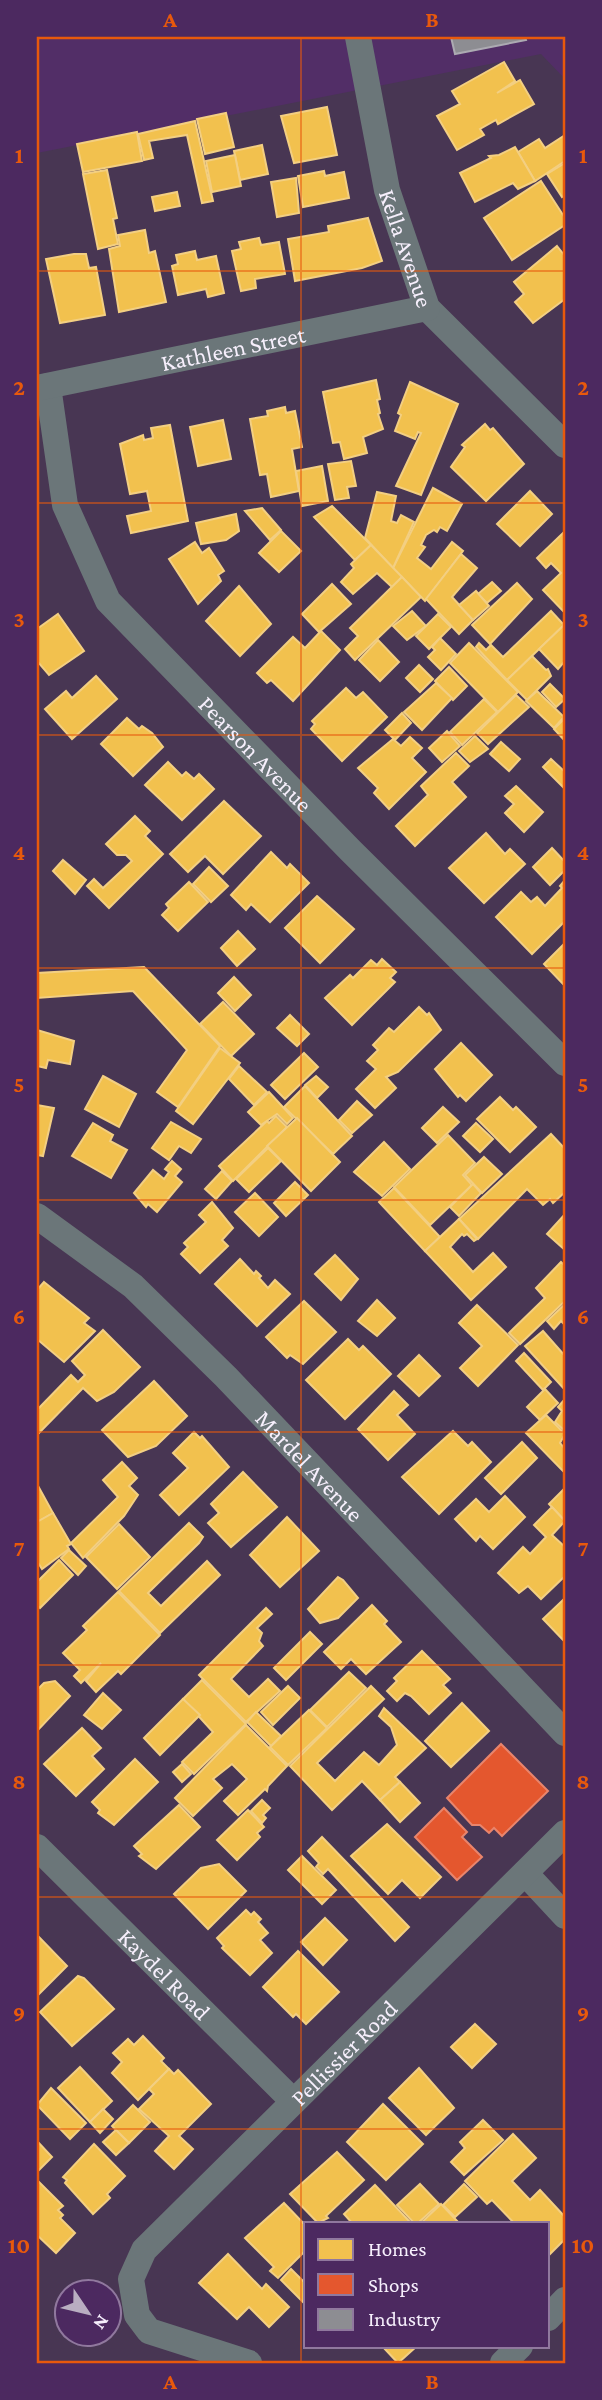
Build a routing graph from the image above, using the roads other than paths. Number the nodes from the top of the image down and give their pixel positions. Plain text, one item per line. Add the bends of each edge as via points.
1 (358, 37) edge
2 (427, 308) junction
3 (43, 387) edge
4 (565, 446) edge
5 (565, 1063) edge
6 (37, 1216) edge
7 (565, 1733) edge
8 (565, 1833) edge
9 (37, 1847) edge
10 (525, 1873) junction
11 (565, 1916) edge
12 (292, 2100) junction
13 (565, 2300) edge
14 (550, 2316) edge
15 (518, 2348) edge
16 (249, 2363) edge
17 (503, 2363) edge

1 - 2 street, Kella Avenue via 387,190
2 - 3 street, Kathleen Street
2 - 4 street, Kella Avenue
3 - 5 street, Pearson Avenue via 65,505 108,601
6 - 7 street, Mardel Avenue via 133,1286 226,1377
8 - 10 street, Pellissier Road
9 - 12 street, Kaydel Road
10 - 11 street
10 - 12 street, Pellissier Road
12 - 16 street, Pellissier Road via 144,2250 131,2279 137,2315 149,2331
13 - 14 street
15 - 17 street

